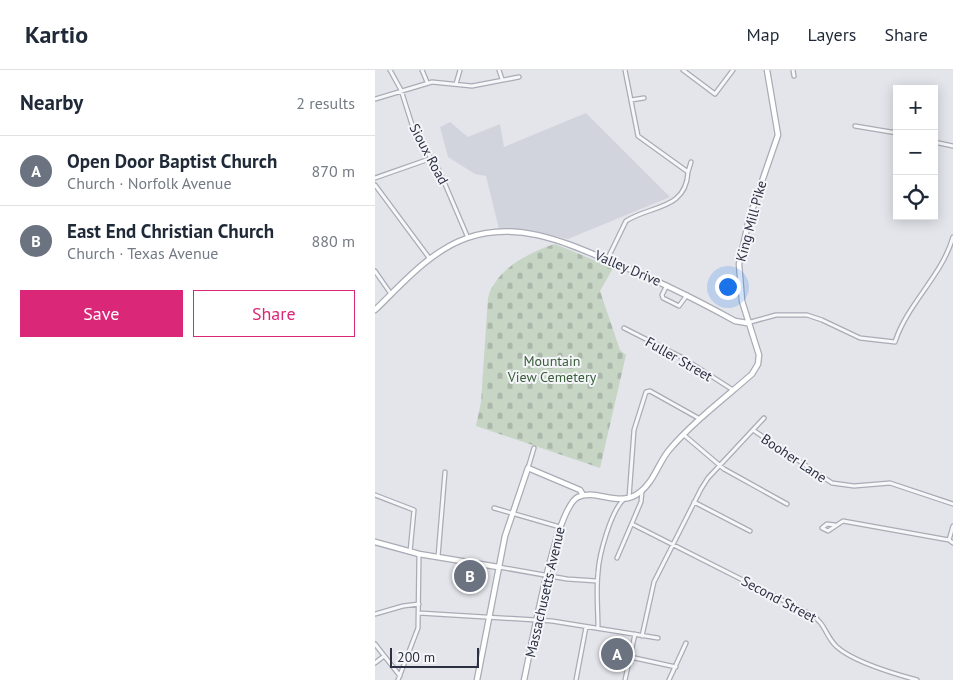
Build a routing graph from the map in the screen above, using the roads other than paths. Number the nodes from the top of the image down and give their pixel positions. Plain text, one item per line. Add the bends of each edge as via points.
1 (389, 70) edge
2 (422, 70) edge
3 (459, 70) edge
4 (499, 70) edge
5 (625, 70) edge
6 (683, 70) edge
7 (733, 70) edge
8 (767, 70) edge
9 (793, 70) edge
10 (794, 76) dead end
11 (519, 77) dead end
12 (502, 79) junction
13 (427, 82) junction
14 (456, 84) junction
15 (401, 90) junction
16 (644, 98) dead end
17 (375, 99) edge
18 (631, 100) junction
19 (855, 126) dead end
20 (893, 132) edge
21 (938, 143) edge
22 (953, 146) edge
23 (432, 158) junction
24 (691, 162) dead end
25 (688, 172) junction
26 (375, 178) edge
27 (375, 185) edge
28 (953, 237) edge
29 (468, 238) junction
30 (430, 259) junction
31 (607, 260) junction
32 (375, 271) edge
33 (667, 285) junction
34 (391, 294) junction
35 (687, 295) junction
36 (375, 310) edge
37 (747, 323) junction
38 (624, 328) dead end
39 (733, 391) junction
40 (764, 418) dead end
41 (700, 420) junction
42 (753, 430) junction
43 (684, 435) junction
44 (534, 448) dead end
45 (719, 466) junction
46 (528, 468) junction
47 (445, 472) dead end
48 (642, 491) junction
49 (375, 495) edge
50 (583, 495) junction
51 (627, 498) junction
52 (694, 502) junction
53 (787, 504) dead end
54 (953, 504) edge
55 (493, 508) dead end
56 (511, 513) junction
57 (633, 524) junction
58 (835, 525) dead end
59 (953, 526) edge
60 (560, 527) junction
61 (750, 531) dead end
62 (949, 540) junction
63 (375, 542) edge
64 (953, 543) edge
65 (673, 544) junction
66 (410, 552) junction
67 (419, 554) junction
68 (437, 558) junction
69 (617, 558) dead end
70 (498, 567) junction
71 (547, 576) junction
72 (597, 581) junction
73 (419, 604) junction
74 (419, 613) junction
75 (375, 614) edge
76 (489, 616) junction
77 (538, 620) junction
78 (586, 626) junction
79 (598, 628) junction
80 (635, 634) junction
81 (642, 636) junction
82 (658, 638) dead end
83 (686, 643) dead end
84 (375, 644) edge
85 (384, 656) junction
86 (630, 657) junction
87 (375, 663) edge
88 (676, 666) junction
89 (399, 678) edge
90 (477, 680) edge
91 (524, 680) edge
92 (576, 680) edge
93 (625, 680) edge
94 (669, 680) edge
95 (917, 680) edge

1 - 15 street, Sioux Road
2 - 13 street
3 - 14 street
4 - 12 street
5 - 18 street
6 - 7 street via 715,94
8 - 37 main road, King Mill Pike via 777,135 740,254 739,282
9 - 10 street
11 - 12 street
12 - 14 street via 478,86
13 - 14 street
13 - 15 street
15 - 17 street
15 - 23 street, Sioux Road via 415,134
16 - 18 street
18 - 25 street via 638,136
19 - 20 street
21 - 22 street
23 - 26 street
23 - 29 street, Sioux Road
24 - 25 street
25 - 31 street via 687,183 679,198 626,221
27 - 30 street
28 - 37 street via 906,316 895,342 861,338 807,316 775,315
29 - 30 main road, Valley Drive
29 - 31 main road, Valley Drive via 493,232 536,234 563,241
30 - 34 main road, Valley Drive
31 - 33 main road, Valley Drive
32 - 34 street
33 - 35 main road, Valley Drive
33 - 35 street via 663,297 671,303 681,306
34 - 36 main road, Valley Drive
35 - 37 main road, Valley Drive via 735,321
37 - 39 main road, King Mill Pike via 758,351 758,364
38 - 39 street, Fuller Street via 683,358
39 - 41 main road, King Mill Pike
40 - 42 street
41 - 43 main road, King Mill Pike
41 - 51 street via 650,391 644,395 634,430
42 - 45 street
42 - 54 street, Booher Lane via 832,483 854,486 890,483
43 - 45 street
43 - 48 main road, King Mill Pike via 665,455
44 - 46 street
45 - 52 street
45 - 53 street
46 - 50 main road via 580,490
46 - 56 main road
47 - 68 street
48 - 51 main road, King Mill Pike
48 - 57 street
49 - 66 street via 413,508
50 - 51 main road
50 - 60 main road, Massachusetts Avenue via 568,506
51 - 72 street via 617,506 613,517
52 - 61 street
52 - 65 street
55 - 56 street
56 - 60 street
56 - 70 main road
57 - 65 street, Second Street
57 - 69 street
58 - 62 street via 843,521
59 - 62 street
60 - 71 main road, Massachusetts Avenue
62 - 64 street
63 - 66 main road
65 - 81 street via 654,582
65 - 95 street, Second Street via 810,614 822,623 840,649 883,670
66 - 67 main road
67 - 68 main road
67 - 73 street
68 - 70 main road
70 - 71 street
70 - 76 main road
71 - 72 street
71 - 77 main road, Massachusetts Avenue
72 - 79 street
73 - 74 street
73 - 75 street
74 - 76 street
74 - 89 street via 417,634
76 - 77 street
76 - 90 main road
77 - 78 street
77 - 91 main road, Massachusetts Avenue
78 - 79 street
78 - 92 street
79 - 80 street
80 - 81 street
80 - 86 street
81 - 82 street
83 - 88 street
84 - 85 street
85 - 87 street
85 - 89 street
86 - 88 street
86 - 93 street
88 - 94 street

